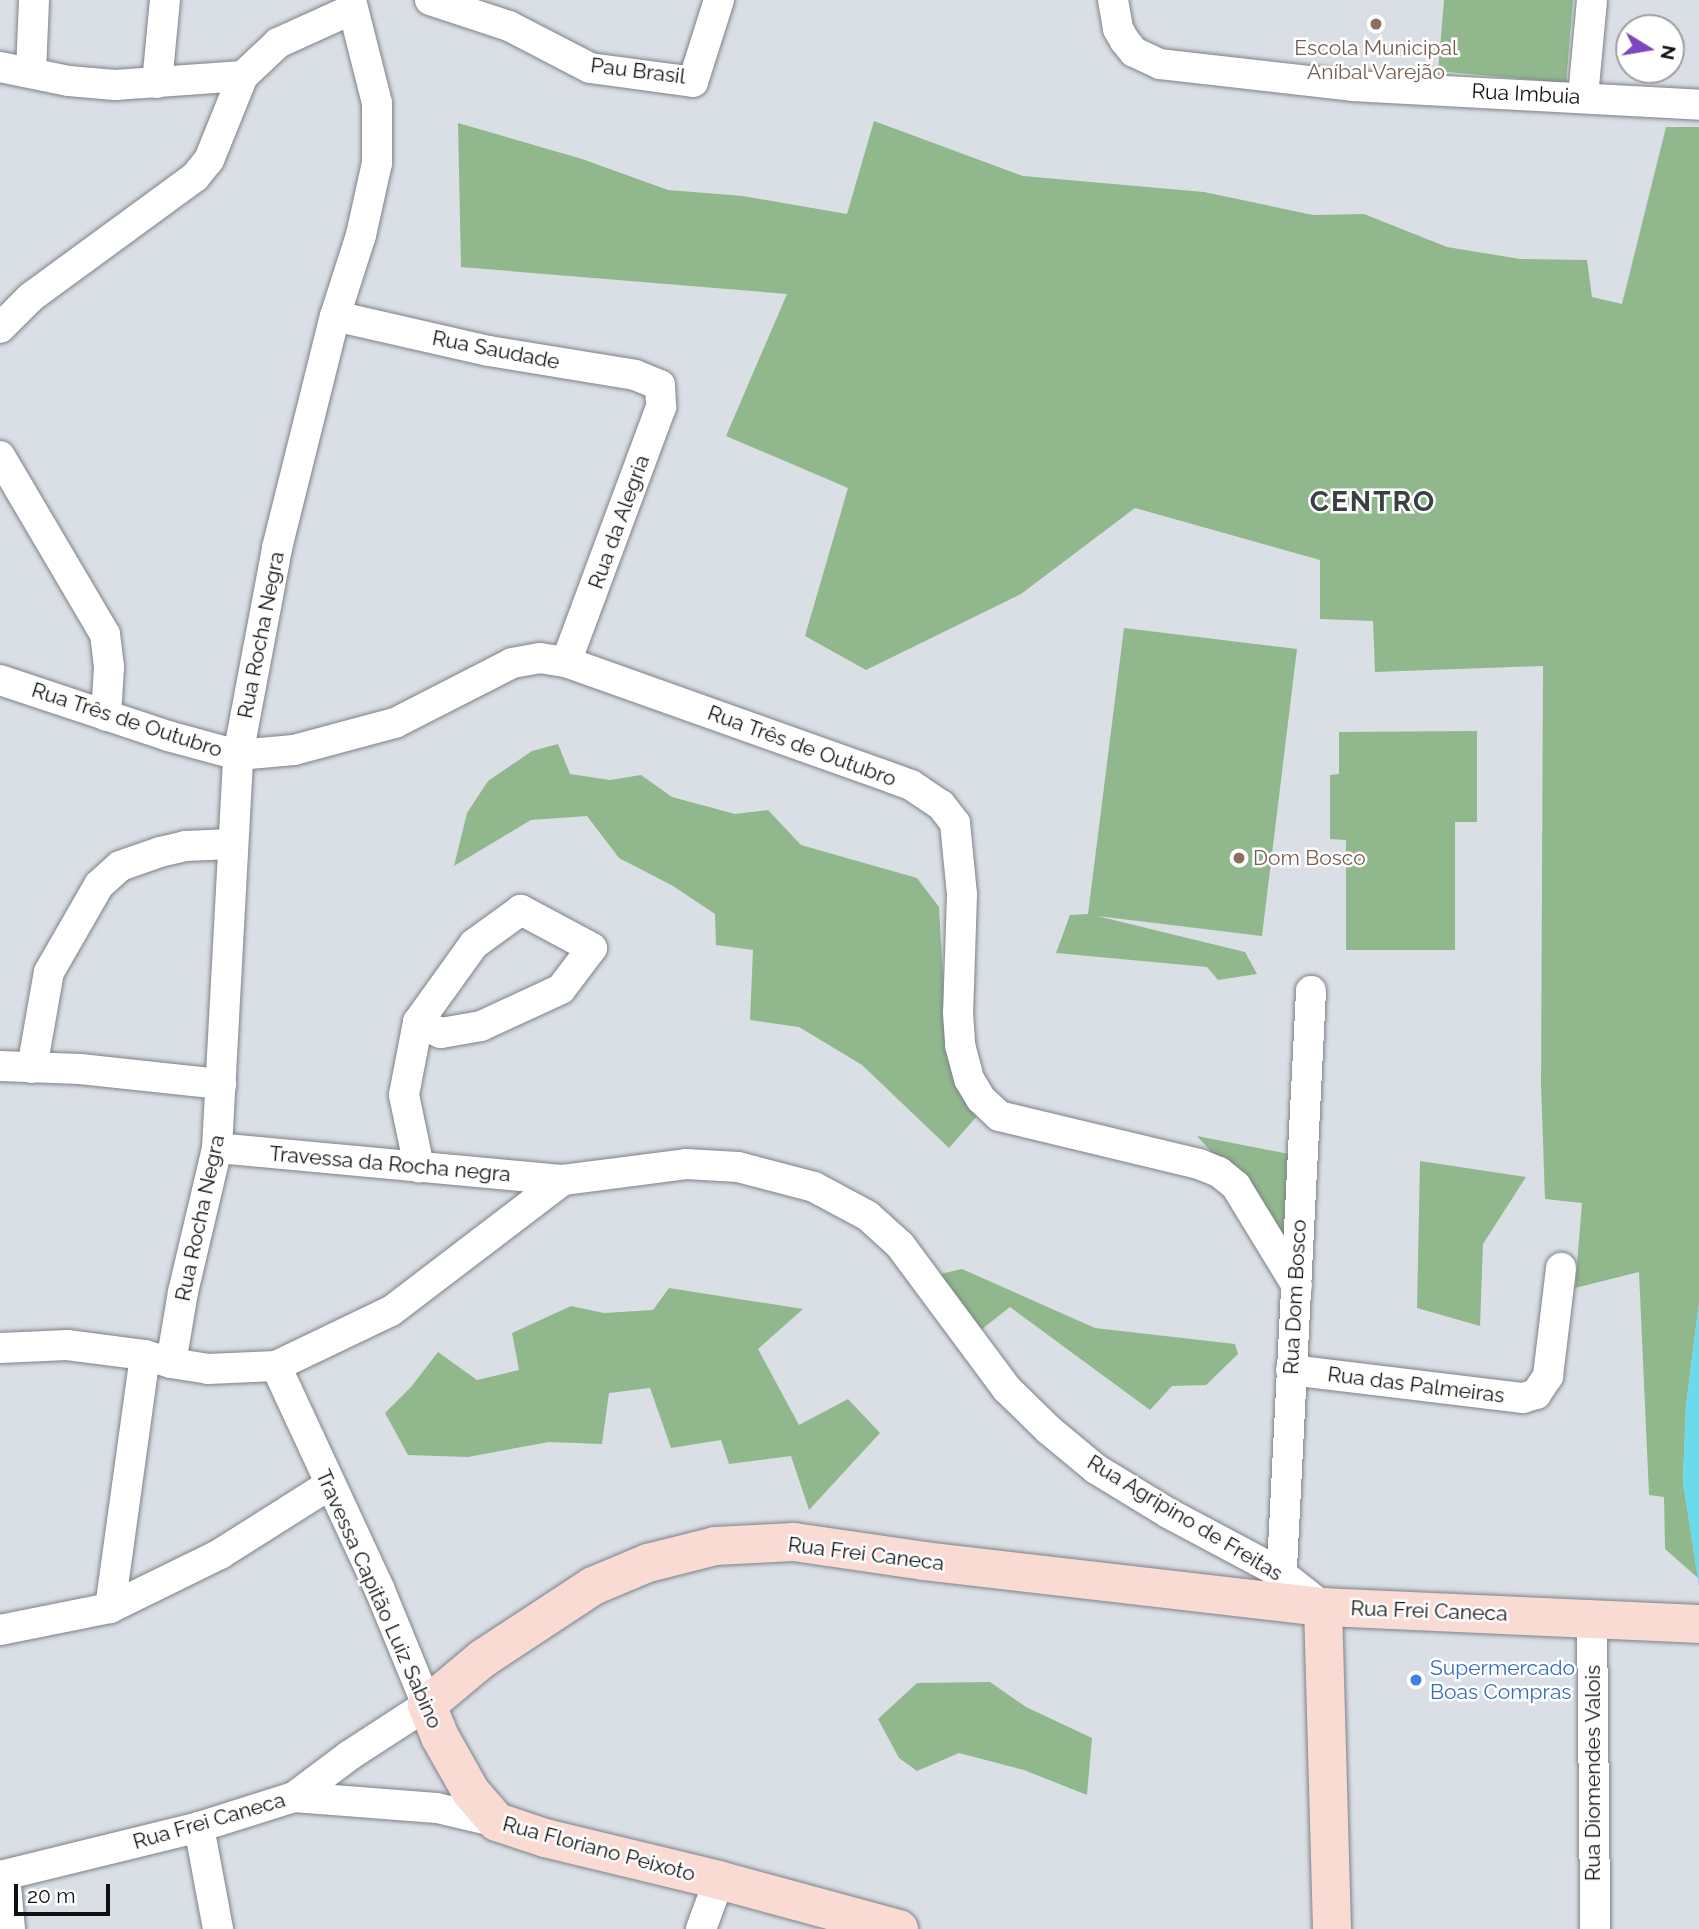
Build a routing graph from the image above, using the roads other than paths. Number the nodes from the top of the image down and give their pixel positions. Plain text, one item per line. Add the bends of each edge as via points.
1 (34, 0) edge
2 (165, 0) edge
3 (430, 0) edge
4 (719, 0) edge
5 (1113, 0) edge
6 (1592, 0) edge
7 (352, 4) edge
8 (0, 67) edge
9 (31, 72) junction
10 (243, 76) junction
11 (157, 83) junction
12 (1583, 97) junction
13 (1699, 105) edge
14 (335, 316) junction
15 (0, 328) edge
16 (657, 382) joint
17 (0, 456) edge
18 (566, 662) junction
19 (0, 680) edge
20 (106, 716) junction
21 (238, 755) junction
22 (232, 844) junction
23 (1311, 991) dead end
24 (418, 1023) junction
25 (0, 1066) edge
26 (32, 1068) junction
27 (220, 1084) junction
28 (217, 1149) junction
29 (419, 1167) junction
30 (563, 1180) junction
31 (1561, 1268) dead end
32 (1297, 1286) junction
33 (0, 1348) edge
34 (158, 1359) junction
35 (276, 1366) junction
36 (1291, 1370) junction
37 (329, 1485) junction
38 (1280, 1587) junction
39 (1323, 1606) junction
40 (110, 1608) junction
41 (1592, 1618) junction
42 (1693, 1624) edge
43 (0, 1630) edge
44 (427, 1705) junction
45 (294, 1797) junction
46 (497, 1822) junction
47 (199, 1827) junction
48 (2, 1875) edge
49 (719, 1880) junction
50 (10, 1929) edge
51 (218, 1929) edge
52 (701, 1929) edge
53 (899, 1929) edge
54 (1332, 1929) edge
55 (1595, 1929) edge

1 - 9 street
2 - 11 street
3 - 4 street, Pau Brasil via 509,26 590,68 693,82
5 - 12 street, Rua Imbuia via 1125,41 1152,62 1353,86
6 - 12 street
7 - 10 street via 278,43
7 - 14 street, Rua Rocha Negra via 377,103 379,132 361,235
8 - 9 street
9 - 11 street via 92,83
10 - 11 street
10 - 15 street via 209,160 195,177 31,297
12 - 13 street, Rua Imbuia
14 - 16 street, Rua Saudade
14 - 21 street, Rua Rocha Negra via 277,548
16 - 18 street, Rua da Alegria via 663,391 661,407
17 - 20 street via 105,634 109,667
18 - 21 street, Rua Três de Outubro via 519,661 395,723 294,750
18 - 32 street, Rua Três de Outubro via 911,785 941,805 955,823 960,852 960,1045 969,1079 981,1099 999,1116 1219,1172 1236,1186
19 - 20 street, Rua Três de Outubro
20 - 21 street, Rua Três de Outubro
21 - 22 street, Rua Rocha Negra
22 - 26 street via 160,852 120,866 99,885 49,972
22 - 27 street, Rua Rocha Negra
23 - 32 street, Rua Dom Bosco
24 - 24 street via 474,944 521,910 592,948 561,989 481,1026 441,1033
24 - 29 street via 404,1096
25 - 26 street
26 - 27 street
27 - 28 street, Rua Rocha Negra
28 - 29 street, Travessa da Rocha negra
28 - 34 street, Rua Rocha Negra
29 - 30 street, Travessa da Rocha negra
30 - 35 street, Rua Agripino de Freitas via 391,1311
30 - 38 street, Rua Agripino de Freitas via 686,1164 738,1167 814,1187 868,1216 900,1245 1007,1389 1048,1430 1096,1469
31 - 36 street, Rua das Palmeiras via 1548,1376 1536,1394 1523,1398
32 - 36 street, Rua Dom Bosco
33 - 34 street, Rua Agripino de Freitas via 67,1345
34 - 35 street, Rua Agripino de Freitas via 208,1369
34 - 40 street
35 - 37 street, Travessa Capitão Luiz Sabino
36 - 38 street, Rua Dom Bosco
37 - 40 street via 220,1554
37 - 44 street, Travessa Capitão Luiz Sabino via 379,1588
38 - 39 street, Rua Frei Caneca
38 - 44 street, Rua Frei Caneca via 924,1561 794,1542 715,1546 648,1563 593,1586 482,1659
39 - 41 street, Rua Frei Caneca
39 - 54 street
40 - 43 street
41 - 42 street, Rua Frei Caneca
41 - 55 street, Rua Diomendes Valois
44 - 45 street, Rua Frei Caneca
44 - 46 street, Travessa Capitão Luiz Sabino via 471,1792
45 - 46 street, Rua Floriano Peixoto via 438,1808
45 - 47 street, Rua Frei Caneca
46 - 49 street, Rua Floriano Peixoto
47 - 48 street, Rua Frei Caneca
47 - 51 street
48 - 50 street
49 - 52 street
49 - 53 street, Rua Floriano Peixoto

